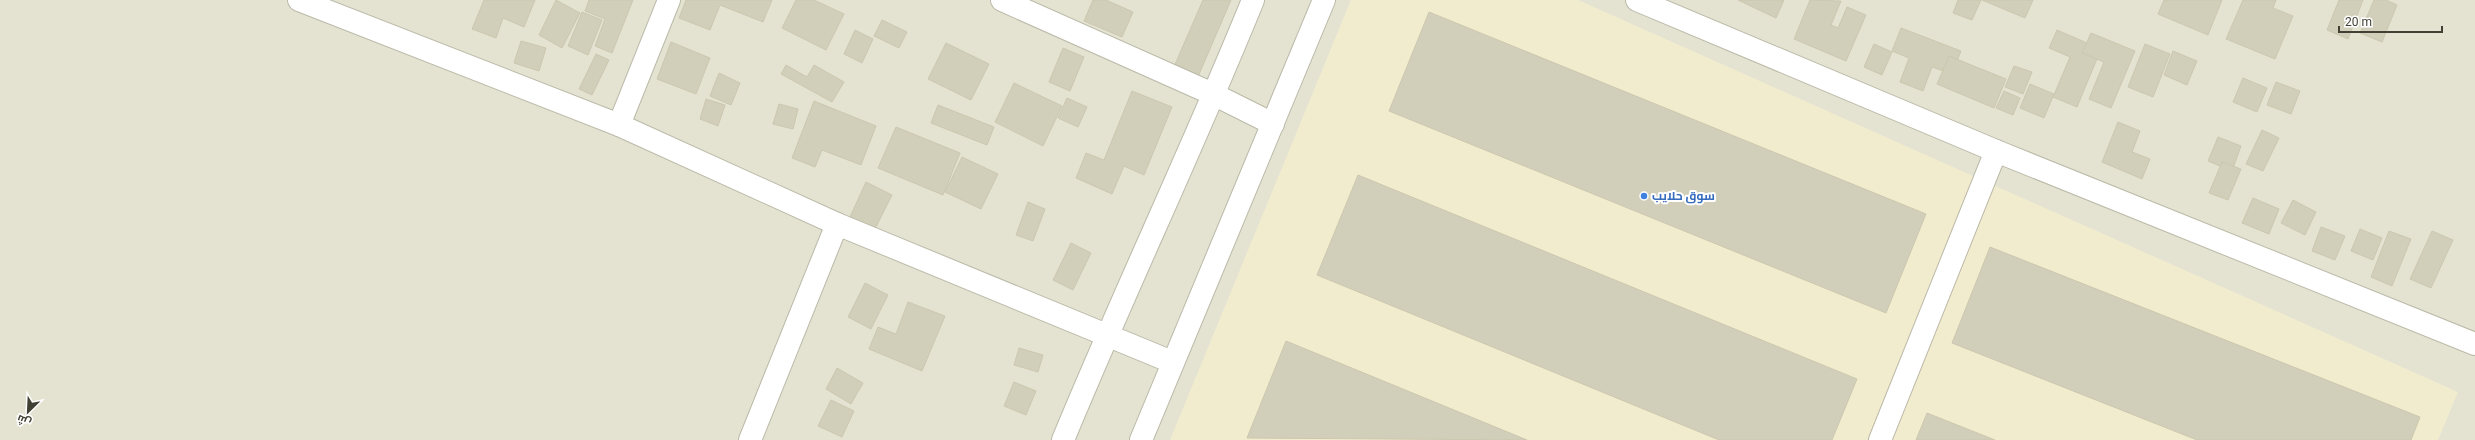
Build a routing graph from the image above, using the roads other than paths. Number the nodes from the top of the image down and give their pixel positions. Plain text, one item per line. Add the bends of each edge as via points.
1 (299, 0) edge
2 (669, 0) edge
3 (1002, 0) edge
4 (1253, 0) edge
5 (1324, 0) edge
6 (1637, 0) edge
7 (1215, 94) junction
8 (1272, 124) junction
9 (619, 125) junction
10 (1996, 151) junction
11 (837, 224) junction
12 (1106, 335) junction
13 (2475, 344) edge
14 (1172, 362) junction
15 (750, 440) edge
16 (1063, 440) edge
17 (1141, 440) edge
18 (1880, 440) edge

1 - 9 street
2 - 9 street
3 - 7 street
4 - 7 street
5 - 8 street
6 - 10 street
7 - 8 street
7 - 12 street
8 - 14 street
9 - 11 street
10 - 13 street
10 - 18 street
11 - 12 street
11 - 15 street
12 - 14 street
12 - 16 street
14 - 17 street

